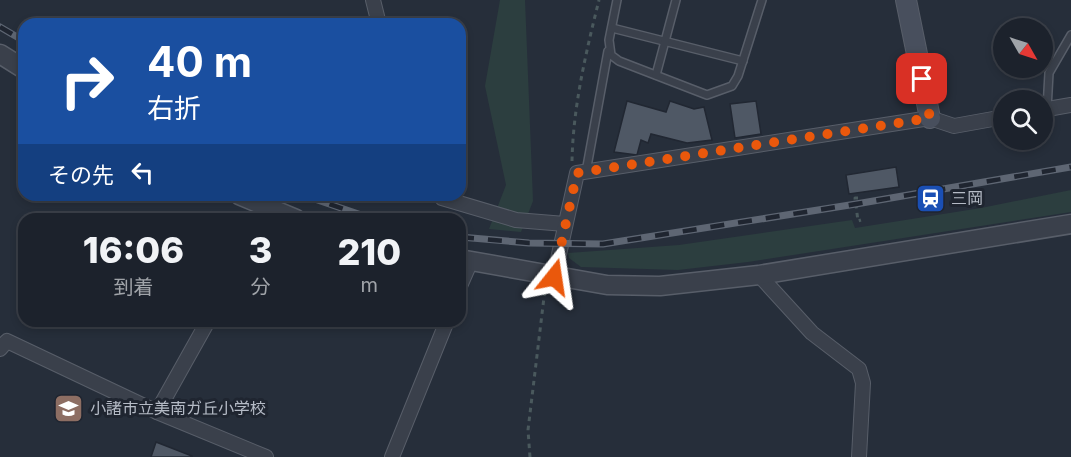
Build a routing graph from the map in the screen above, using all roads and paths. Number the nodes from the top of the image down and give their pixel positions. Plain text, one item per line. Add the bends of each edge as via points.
1 (373, 0) edge
2 (598, 0) edge
3 (617, 0) edge
4 (676, 0) edge
5 (762, 0) edge
6 (906, 0) edge
7 (378, 18) edge
8 (612, 28) junction
9 (1071, 35) edge
10 (664, 43) junction
11 (609, 48) junction
12 (0, 54) edge
13 (743, 61) junction
14 (18, 65) edge
15 (656, 75) junction
16 (1047, 90) edge
17 (1071, 105) edge
18 (1053, 108) edge
19 (930, 118) junction
20 (993, 119) edge
21 (582, 172) junction
22 (858, 198) dead end
23 (253, 201) edge
24 (452, 201) edge
25 (282, 213) edge
26 (861, 220) dead end
27 (565, 224) junction
28 (1071, 224) edge
29 (466, 260) edge
30 (759, 274) junction
31 (550, 276) junction
32 (205, 327) edge
33 (445, 327) edge
34 (0, 349) edge
35 (158, 412) junction
36 (266, 457) edge
37 (392, 457) edge
38 (530, 457) edge
39 (859, 457) edge

1 - 7 street
2 - 21 path via 572,140 572,161
3 - 8 lane
4 - 10 lane
5 - 13 lane
6 - 19 main road
8 - 10 lane
8 - 11 lane
9 - 16 lane via 1049,73
10 - 13 lane
10 - 15 lane
11 - 15 lane via 619,61
11 - 21 lane
12 - 14 street
13 - 15 lane via 732,86 707,94
17 - 18 street
19 - 20 street via 954,126
19 - 21 street
21 - 27 street
22 - 26 path via 858,221
23 - 25 street
24 - 27 street via 516,220
27 - 31 street
28 - 30 street
29 - 31 street
30 - 31 street via 660,286 607,285
30 - 39 street via 812,333 859,369 863,383
31 - 38 path via 528,430
32 - 35 street
33 - 37 street
34 - 35 street via 7,341
35 - 36 street

